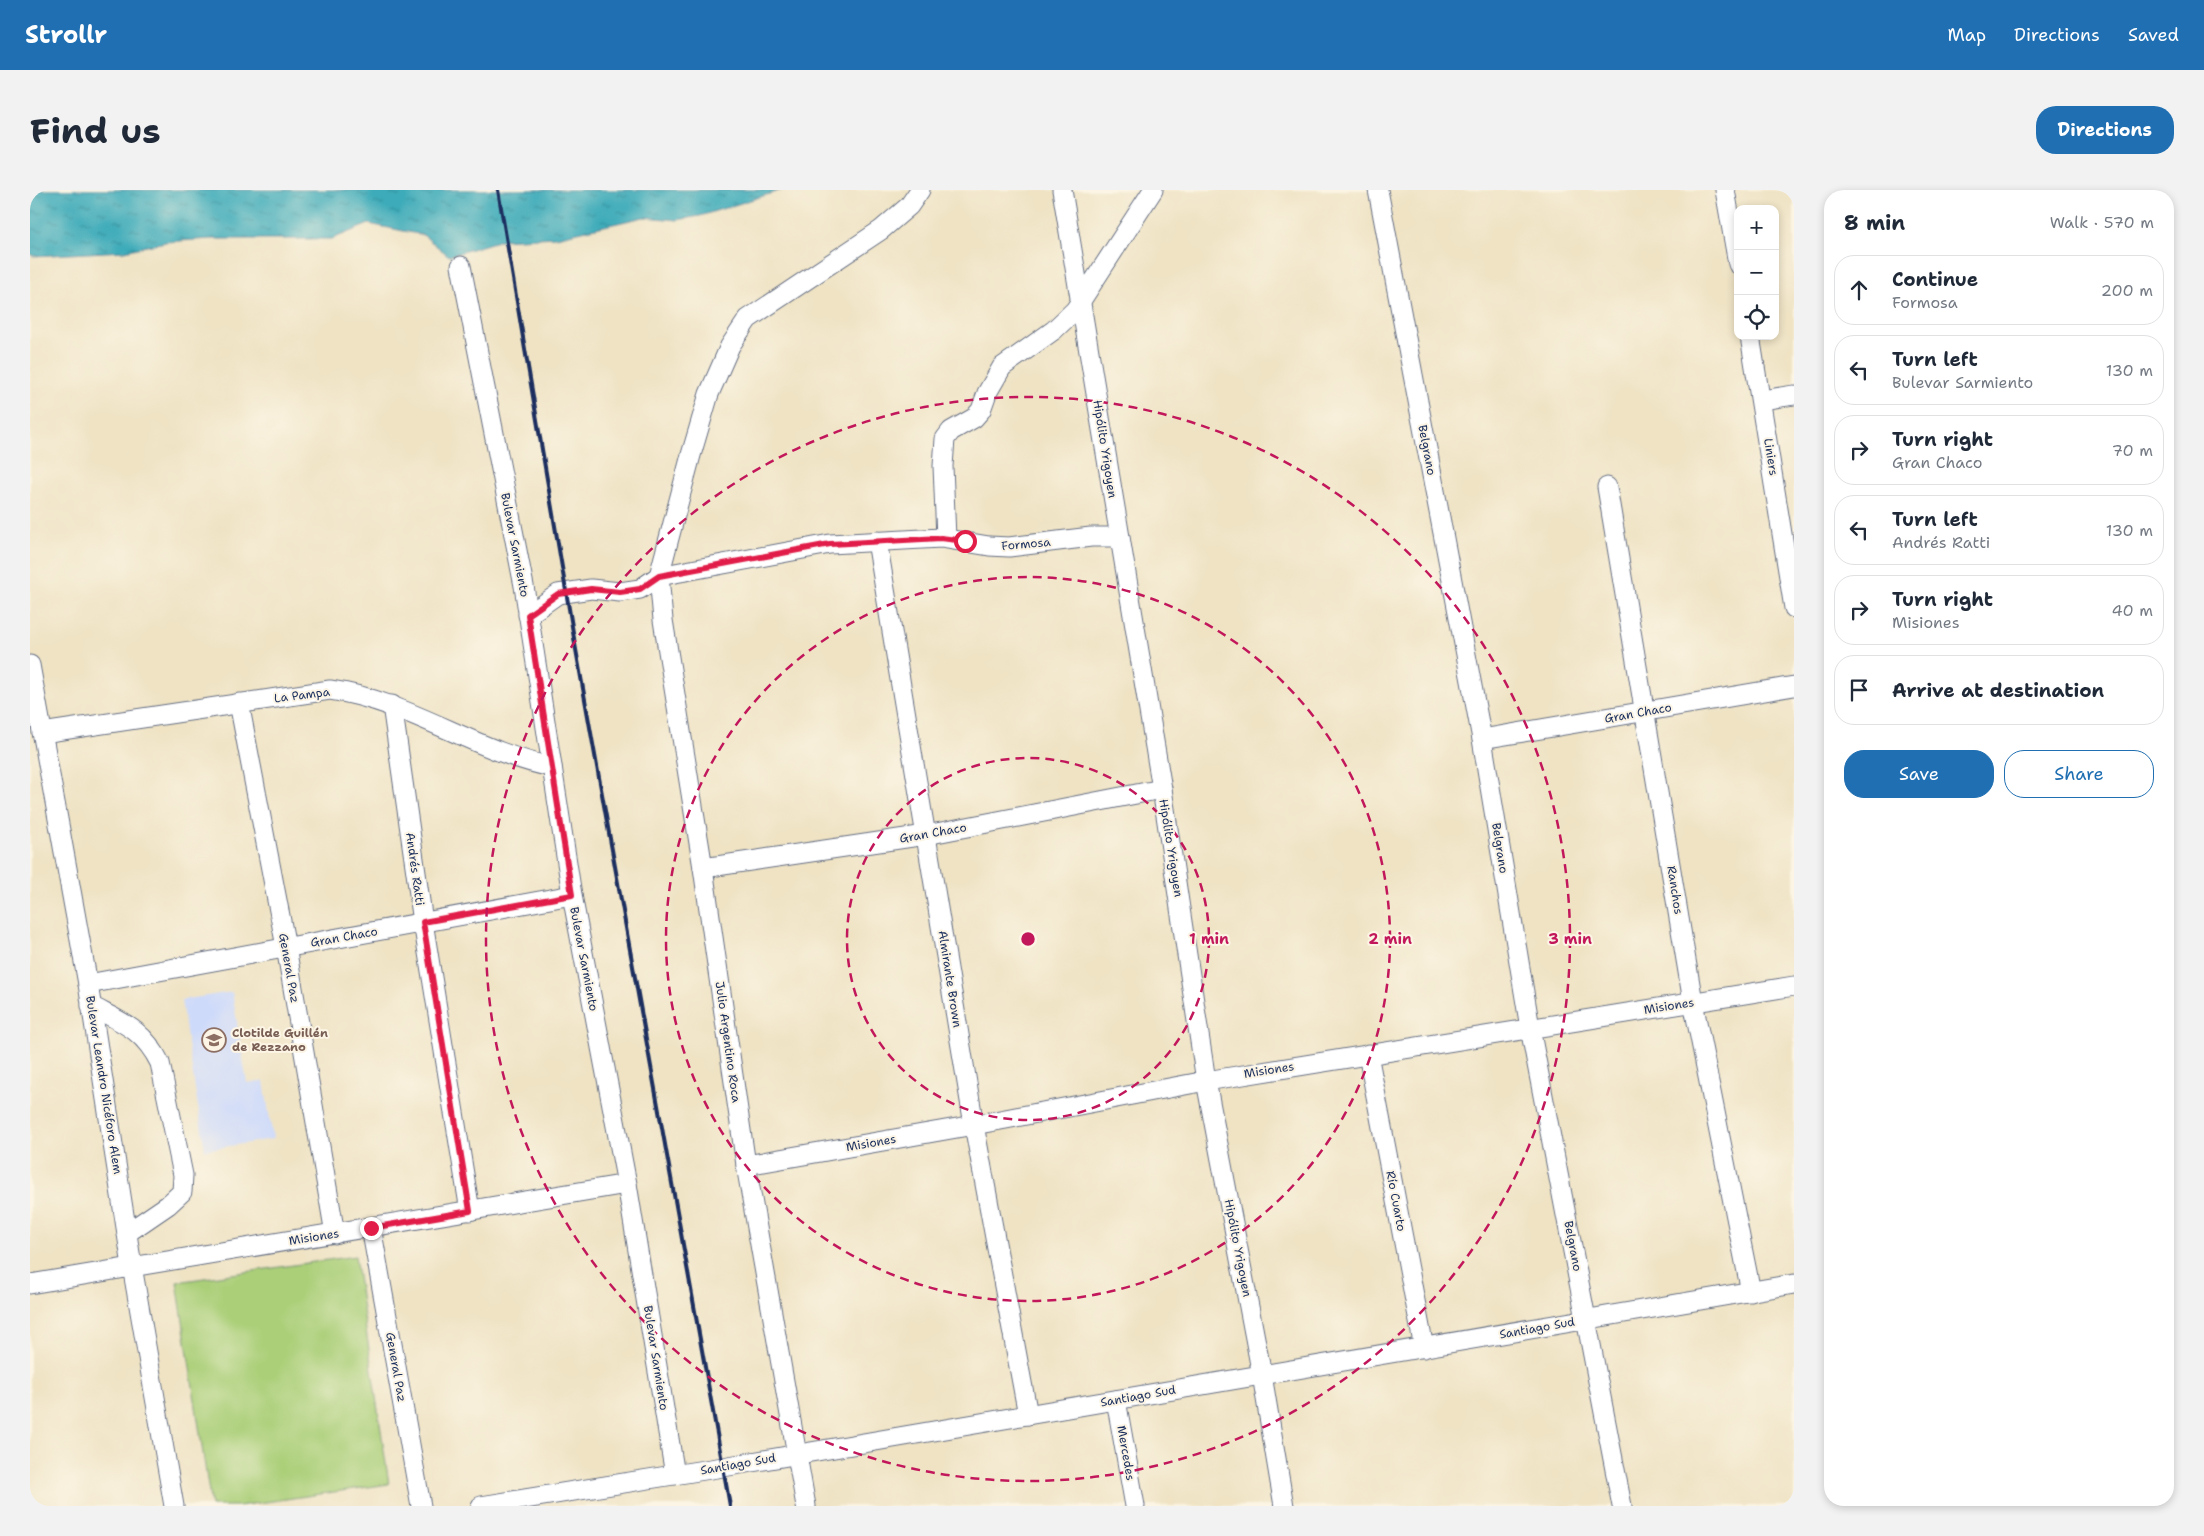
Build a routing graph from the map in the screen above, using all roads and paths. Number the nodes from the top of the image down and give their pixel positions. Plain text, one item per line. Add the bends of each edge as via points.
1 (920, 190) edge
2 (1062, 190) edge
3 (1154, 190) edge
4 (1378, 190) edge
5 (1725, 190) edge
6 (1736, 250) edge
7 (460, 266) dead end
8 (1080, 302) junction
9 (1751, 340) edge
10 (1794, 395) edge
11 (1762, 400) junction
12 (1607, 487) dead end
13 (1120, 537) junction
14 (946, 538) junction
15 (877, 541) junction
16 (659, 576) junction
17 (1794, 608) edge
18 (528, 615) junction
19 (30, 665) edge
20 (1794, 686) edge
21 (239, 702) junction
22 (392, 705) junction
23 (1646, 712) junction
24 (42, 733) junction
25 (1482, 740) junction
26 (552, 767) junction
27 (1162, 789) junction
28 (926, 835) junction
29 (703, 868) junction
30 (572, 895) junction
31 (423, 922) junction
32 (286, 947) junction
33 (88, 984) junction
34 (1794, 986) edge
35 (1693, 1002) junction
36 (91, 1006) junction
37 (1530, 1028) junction
38 (1368, 1054) junction
39 (1206, 1080) junction
40 (974, 1125) junction
41 (746, 1165) junction
42 (627, 1184) junction
43 (470, 1211) junction
44 (371, 1228) junction
45 (127, 1233) junction
46 (335, 1234) junction
47 (132, 1266) junction
48 (30, 1284) edge
49 (1794, 1284) edge
50 (1751, 1292) junction
51 (1587, 1319) junction
52 (1424, 1348) junction
53 (1262, 1375) junction
54 (1116, 1400) junction
55 (1028, 1415) junction
56 (796, 1454) junction
57 (675, 1475) junction
58 (174, 1506) edge
59 (421, 1506) edge
60 (481, 1506) edge
61 (806, 1506) edge
62 (1135, 1506) edge
63 (1284, 1506) edge
64 (1622, 1506) edge

1 - 16 street via 909,206 881,230 748,319 730,346 709,394
2 - 8 street, Hipólito Yrigoyen
3 - 8 street
4 - 25 street, Belgrano
5 - 6 street
7 - 18 street, Bulevar Sarmiento
8 - 13 street, Hipólito Yrigoyen
8 - 14 street via 1054,330 1002,367 981,410 945,439
9 - 11 street, Liniers
10 - 11 street
11 - 17 street, Liniers
12 - 23 street, Ranchos
13 - 14 street, Formosa via 1091,537 1009,547
13 - 27 street, Hipólito Yrigoyen
14 - 15 street, Formosa
15 - 16 street, Formosa via 830,544
15 - 28 street, Almirante Brown
16 - 18 street, Formosa via 640,589 620,592 591,589 558,594
16 - 29 street, Julio Argentino Roca via 663,620
18 - 26 street, Bulevar Sarmiento
19 - 24 street, Bulevar Leandro Nicéforo Alem
20 - 23 street, Gran Chaco
21 - 22 street, La Pampa via 330,690
21 - 24 street, La Pampa
21 - 32 street, General Paz
22 - 26 street, La Pampa via 527,762
22 - 31 street, Andrés Ratti
23 - 25 street, Gran Chaco
23 - 35 street, Ranchos
24 - 33 street, Bulevar Leandro Nicéforo Alem
25 - 37 street, Belgrano
26 - 30 street, Bulevar Sarmiento
27 - 28 street, Gran Chaco
27 - 39 street, Hipólito Yrigoyen
28 - 29 street, Gran Chaco
28 - 40 street, Almirante Brown
29 - 41 street, Julio Argentino Roca
30 - 31 street, Gran Chaco
30 - 42 street, Bulevar Sarmiento
31 - 32 street, Gran Chaco
31 - 43 street, Andrés Ratti
32 - 33 street, Gran Chaco
32 - 46 street, General Paz
33 - 36 street, Bulevar Leandro Nicéforo Alem
34 - 35 street, Misiones
35 - 37 street, Misiones
35 - 50 street, Ranchos
36 - 45 street, Bulevar Leandro Nicéforo Alem
36 - 45 street via 138,1031 152,1046 160,1063 183,1175 182,1192
37 - 38 street, Misiones
37 - 51 street, Belgrano
38 - 39 street, Misiones
38 - 52 street, Río Cuarto
39 - 40 street, Misiones
39 - 53 street, Hipólito Yrigoyen
40 - 41 street, Misiones
40 - 55 street, Almirante Brown
41 - 56 street, Julio Argentino Roca
42 - 43 street, Misiones
42 - 57 street, Bulevar Sarmiento
43 - 44 street, Misiones
44 - 46 street, Misiones
44 - 59 street, General Paz
45 - 47 street, Bulevar Leandro Nicéforo Alem
46 - 47 street, Misiones
47 - 48 street, Misiones
47 - 58 street, Bulevar Leandro Nicéforo Alem
49 - 50 street, Santiago Sud
50 - 51 street, Santiago Sud
51 - 52 street, Santiago Sud
51 - 64 street, Belgrano
52 - 53 street, Santiago Sud
53 - 54 street, Santiago Sud
53 - 63 street, Hipólito Yrigoyen
54 - 55 street, Santiago Sud
54 - 62 street, Mercedes
55 - 56 street, Santiago Sud
56 - 57 street, Santiago Sud
56 - 61 street, Julio Argentino Roca
57 - 60 street, Santiago Sud

